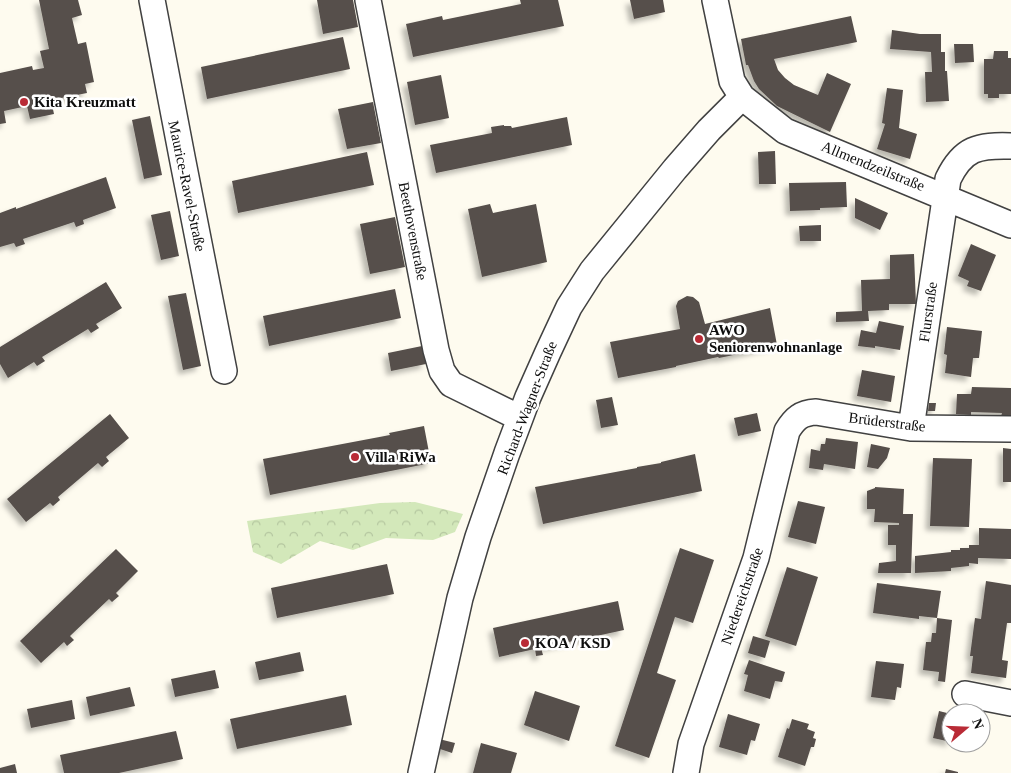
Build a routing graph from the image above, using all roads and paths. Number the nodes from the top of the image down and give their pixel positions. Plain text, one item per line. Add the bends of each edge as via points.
1 (152, 0) edge
2 (368, 0) edge
3 (715, 0) edge
4 (742, 97) junction
5 (1011, 146) edge
6 (945, 196) junction
7 (1011, 225) edge
8 (224, 371) dead end
9 (520, 418) junction
10 (796, 418) joint
11 (911, 428) junction
12 (1011, 429) edge
13 (964, 694) dead end
14 (1011, 703) edge
15 (421, 773) edge
16 (686, 773) edge

1 - 8 street, Maurice-Ravel-Straße
2 - 9 street, Beethovenstraße via 442,370 451,384
3 - 4 street via 732,81
4 - 6 street, Allmendzeilstraße via 786,131
4 - 9 street, Richard-Wagner-Straße via 675,169 592,271 569,307
5 - 6 street, Flurstraße via 978,148 966,154 956,163 948,179
6 - 7 street, Allmendzeilstraße
6 - 11 street, Flurstraße
9 - 15 street, Richard-Wagner-Straße via 460,598
10 - 11 street, Brüderstraße via 816,412
10 - 16 street, Niedereichstraße via 787,430 756,558 691,744
11 - 12 street, Brüderstraße
13 - 14 street

